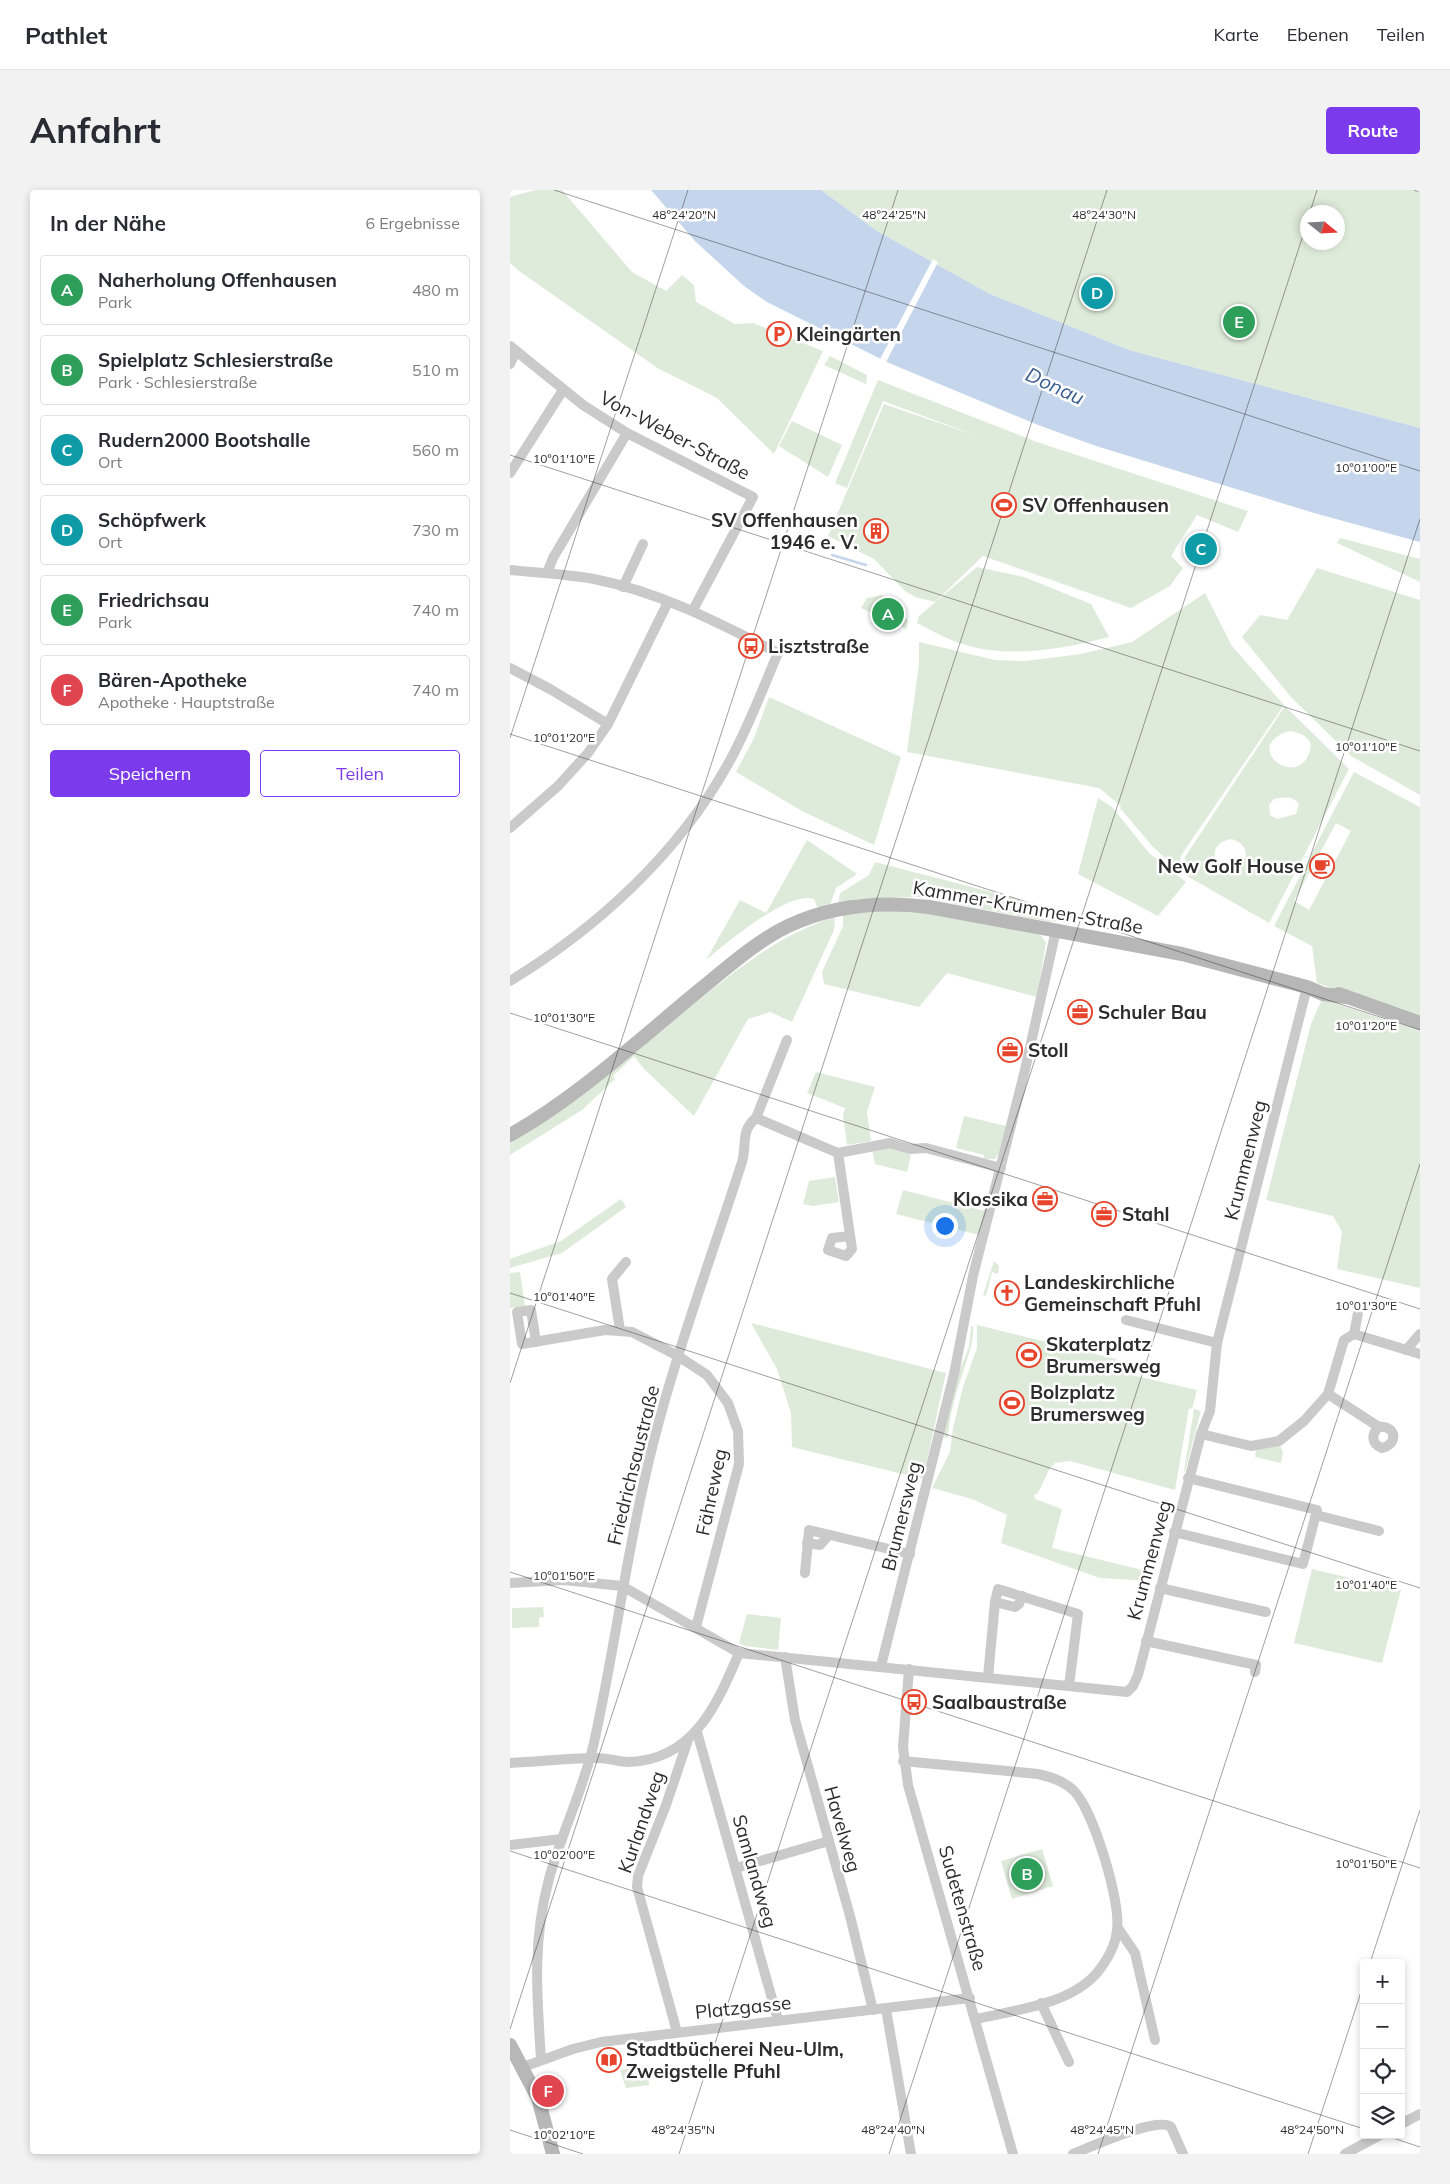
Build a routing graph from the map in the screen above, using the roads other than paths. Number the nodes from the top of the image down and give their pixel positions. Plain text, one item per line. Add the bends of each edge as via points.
1 (513, 349) edge
2 (510, 364) edge
3 (563, 390) junction
4 (627, 433) junction
5 (510, 473) edge
6 (643, 544) dead end
7 (510, 570) edge
8 (547, 573) junction
9 (624, 587) junction
10 (668, 602) junction
11 (693, 610) junction
12 (510, 668) edge
13 (608, 724) junction
14 (510, 828) edge
15 (1056, 930) junction
16 (510, 980) edge
17 (1307, 987) junction
18 (1420, 1023) edge
19 (787, 1040) dead end
20 (756, 1118) junction
21 (510, 1135) edge
22 (838, 1153) junction
23 (1001, 1168) junction
24 (850, 1236) dead end
25 (626, 1262) dead end
26 (1358, 1313) dead end
27 (1126, 1320) dead end
28 (620, 1330) junction
29 (1354, 1334) junction
30 (1420, 1334) edge
31 (536, 1342) dead end
32 (1217, 1342) junction
33 (1406, 1350) junction
34 (1420, 1354) edge
35 (678, 1356) junction
36 (1328, 1394) junction
37 (1379, 1427) dead end
38 (1201, 1434) junction
39 (1188, 1478) junction
40 (1316, 1515) junction
41 (1379, 1531) dead end
42 (1174, 1532) junction
43 (910, 1554) junction
44 (805, 1573) dead end
45 (510, 1584) edge
46 (622, 1586) junction
47 (1160, 1588) junction
48 (1266, 1612) dead end
49 (1078, 1614) junction
50 (1088, 1619) dead end
51 (696, 1627) junction
52 (1146, 1641) junction
53 (739, 1653) junction
54 (785, 1657) junction
55 (882, 1666) junction
56 (909, 1669) junction
57 (1255, 1672) dead end
58 (988, 1677) junction
59 (1069, 1686) junction
60 (697, 1732) junction
61 (688, 1740) junction
62 (590, 1758) junction
63 (903, 1761) junction
64 (510, 1763) edge
65 (562, 1839) junction
66 (829, 1841) junction
67 (510, 1845) edge
68 (736, 1868) junction
69 (1118, 1928) junction
70 (1128, 1945) junction
71 (1111, 1950) junction
72 (970, 1998) junction
73 (1041, 2003) junction
74 (886, 2008) junction
75 (873, 2010) junction
76 (976, 2019) junction
77 (778, 2020) junction
78 (677, 2032) junction
79 (1156, 2040) dead end
80 (510, 2046) edge
81 (541, 2060) junction
82 (1069, 2062) dead end
83 (523, 2067) junction
84 (1420, 2114) edge
85 (1405, 2122) edge
86 (1373, 2139) edge
87 (553, 2154) edge
88 (911, 2154) edge
89 (1013, 2154) edge
90 (1073, 2154) edge
91 (1183, 2154) edge
92 (1345, 2154) edge

1 - 2 street
1 - 3 street, Von-Weber-Straße
3 - 4 street, Von-Weber-Straße
3 - 5 street
4 - 8 street
4 - 11 street, Von-Weber-Straße via 753,496
6 - 9 street
7 - 8 street
8 - 9 street via 596,579
9 - 10 street
10 - 11 street
10 - 13 street
11 - 16 street via 778,653 728,764 700,807 623,897 584,931
12 - 13 street
13 - 14 street via 588,753 558,786
15 - 17 street, Kammer-Krummen-Straße via 1182,954
15 - 21 street, Kammer-Krummen-Straße via 954,910 903,904 865,905 819,914 766,938 585,1083
15 - 23 street, Brumersweg
17 - 18 street, Kammer-Krummen-Straße via 1325,987
17 - 32 street, Krummenweg
19 - 20 street, Friedrichsaustraße
20 - 22 street
20 - 35 street, Friedrichsaustraße via 750,1123 742,1145 742,1162
22 - 23 street via 890,1143 910,1149 926,1148
22 - 24 street
23 - 43 street, Brumersweg via 973,1276 965,1319 966,1344 954,1374
25 - 28 street via 612,1279
26 - 29 street
27 - 32 street
28 - 31 street
28 - 35 street, Fähreweg via 632,1332
29 - 33 street
29 - 36 street via 1344,1340
30 - 33 street
32 - 38 street, Krummenweg via 1213,1381 1204,1409
33 - 34 street
35 - 46 street, Friedrichsaustraße via 644,1481
35 - 51 street, Fähreweg via 706,1375 728,1403 740,1444 733,1489
36 - 37 street
36 - 38 street via 1308,1417 1279,1441 1251,1446
38 - 39 street, Krummenweg
39 - 40 street via 1317,1510
39 - 42 street, Krummenweg
40 - 41 street
40 - 42 street via 1303,1564
42 - 47 street, Krummenweg
43 - 44 street via 809,1530
43 - 55 street, Brumersweg
45 - 46 street via 564,1580
46 - 51 street
46 - 62 street, Friedrichsaustraße
47 - 48 street
47 - 52 street, Krummenweg
49 - 50 street
49 - 58 street via 998,1588
49 - 59 street
51 - 53 street
52 - 57 street via 1256,1665
52 - 59 street, Krummenweg via 1138,1674 1127,1692
53 - 54 street
53 - 60 street via 720,1697
54 - 55 street
54 - 66 street, Havelweg via 795,1720
55 - 56 street
56 - 58 street
56 - 63 street, Sudetenstraße
58 - 59 street
60 - 61 street
60 - 68 street, Samlandweg
61 - 62 street via 640,1761
61 - 78 street, Kurlandweg via 638,1876 637,1887
62 - 64 street
62 - 65 street, Friedrichsaustraße
63 - 69 street via 1038,1774 1060,1780 1085,1804 1092,1820 1113,1894
63 - 72 street, Sudetenstraße
65 - 67 street
65 - 81 street, Friedrichsaustraße via 549,1880 537,1940 536,1986
66 - 68 street
66 - 75 street, Havelweg
68 - 77 street, Samlandweg
69 - 70 street
69 - 71 street
70 - 71 street via 1119,1945
70 - 79 street via 1135,1952
71 - 73 street via 1095,1975 1076,1991
72 - 74 street, Platzgasse
72 - 76 street, Sudetenstraße
73 - 76 street
73 - 82 street
74 - 75 street, Platzgasse
74 - 88 street
75 - 77 street, Platzgasse
76 - 89 street, Sudetenstraße
77 - 78 street, Platzgasse
78 - 81 street, Platzgasse via 595,2043
80 - 83 street
81 - 83 street, Platzgasse
83 - 87 street via 544,2115
84 - 85 street
86 - 92 street
90 - 91 street via 1148,2125 1162,2123 1171,2127

